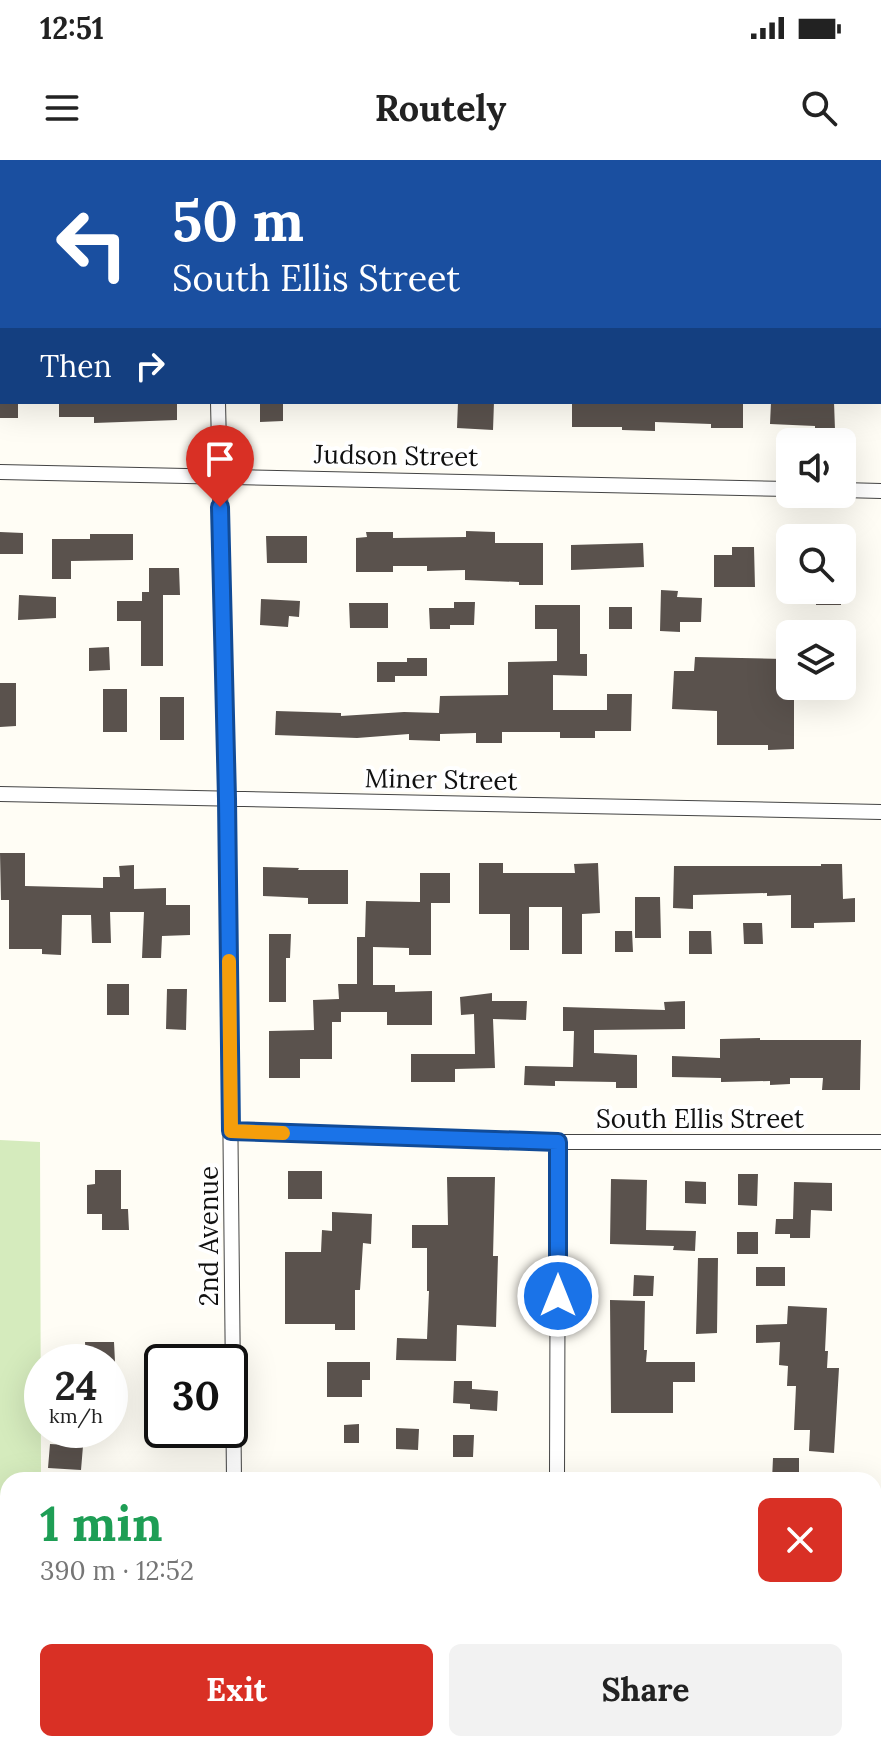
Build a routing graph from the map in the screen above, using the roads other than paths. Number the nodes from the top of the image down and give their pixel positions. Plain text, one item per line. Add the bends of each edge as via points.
1 (218, 404) edge
2 (0, 472) edge
3 (220, 475) junction
4 (776, 489) edge
5 (856, 490) edge
6 (881, 491) edge
7 (0, 794) edge
8 (227, 799) junction
9 (881, 812) edge
10 (231, 1131) junction
11 (558, 1142) junction
12 (881, 1142) edge
13 (234, 1472) edge
14 (557, 1472) edge

1 - 3 street, 2nd Avenue
2 - 3 street, Judson Street
3 - 4 street, Judson Street
3 - 8 street, 2nd Avenue
5 - 6 street
7 - 8 street, Miner Street
8 - 9 street, Miner Street
8 - 10 street, 2nd Avenue
10 - 11 street, South Ellis Street
10 - 13 street, 2nd Avenue
11 - 12 street, South Ellis Street
11 - 14 street

